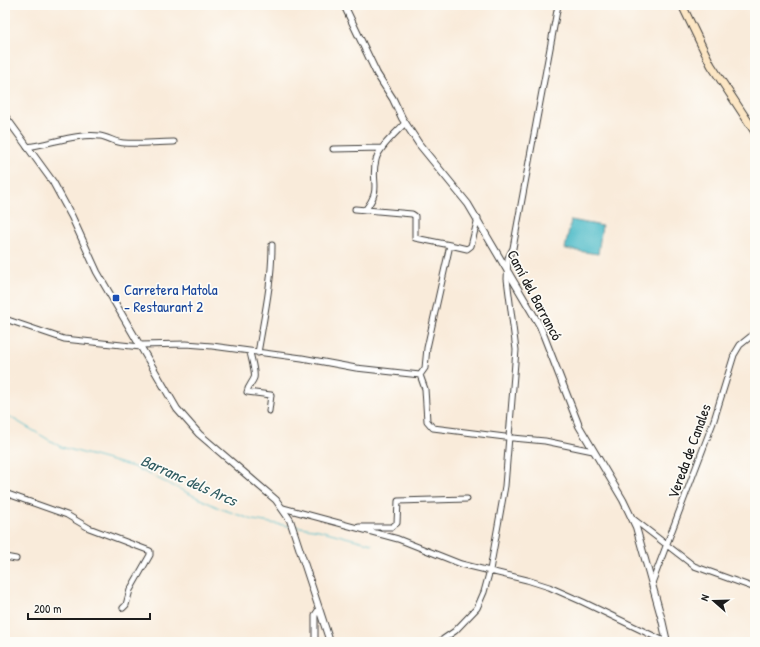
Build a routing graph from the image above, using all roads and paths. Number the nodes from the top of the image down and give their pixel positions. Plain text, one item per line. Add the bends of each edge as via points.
1 (344, 5) edge
2 (558, 5) edge
3 (682, 5) edge
4 (5, 116) edge
5 (405, 122) junction
6 (755, 132) edge
7 (174, 142) dead end
8 (27, 147) junction
9 (382, 148) junction
10 (333, 150) dead end
11 (355, 209) dead end
12 (365, 210) junction
13 (478, 218) junction
14 (272, 245) dead end
15 (450, 245) junction
16 (507, 269) junction
17 (5, 319) edge
18 (755, 333) edge
19 (141, 346) junction
20 (250, 352) junction
21 (258, 353) junction
22 (420, 375) junction
23 (270, 411) dead end
24 (505, 437) dead end
25 (513, 438) dead end
26 (593, 451) junction
27 (5, 493) edge
28 (467, 499) dead end
29 (283, 508) junction
30 (632, 518) junction
31 (352, 527) junction
32 (666, 546) junction
33 (5, 557) edge
34 (16, 559) dead end
35 (490, 570) junction
36 (652, 583) junction
37 (755, 588) edge
38 (123, 608) dead end
39 (319, 609) junction
40 (315, 642) edge
41 (330, 642) edge
42 (439, 642) edge
43 (666, 642) edge

1 - 5 street, Camí del Barrancó
2 - 16 street
3 - 6 main road via 712,66
4 - 8 street
5 - 9 street
5 - 13 street, Camí del Barrancó via 419,144 456,187
7 - 8 street via 122,144 94,136
8 - 19 street via 63,199 98,272
9 - 10 street
9 - 12 street via 376,160 376,190 372,202
11 - 12 street
12 - 15 street via 412,214 415,216 415,238
13 - 15 street via 471,246 467,249
13 - 16 street, Camí del Barrancó
14 - 21 street via 272,263
15 - 22 street via 427,348 425,368
16 - 26 street, Camí del Barrancó via 540,326 579,426
16 - 35 street via 516,350 505,486
17 - 19 street via 64,339
18 - 32 street, Vereda de Canales via 740,345 734,355 714,420
19 - 20 street via 186,344
19 - 29 street via 187,422
20 - 21 street
20 - 23 street via 255,375 254,380 248,385 247,392 271,395
21 - 22 street
22 - 24 street via 425,389 427,421 433,428
25 - 26 street via 545,441
26 - 30 street, Camí del Barrancó
27 - 38 street via 66,515 89,528 150,551
28 - 31 street via 398,502 397,523 392,527
29 - 31 street
29 - 39 street via 290,520
30 - 32 street
30 - 36 street, Camí del Barrancó
31 - 35 street via 398,539 461,564
32 - 36 street, Vereda de Canales
32 - 37 street via 694,566
33 - 34 street
35 - 42 street via 477,608 455,631
35 - 43 street via 556,590
36 - 43 street, Camí del Barrancó
39 - 40 street via 315,615
39 - 41 street

